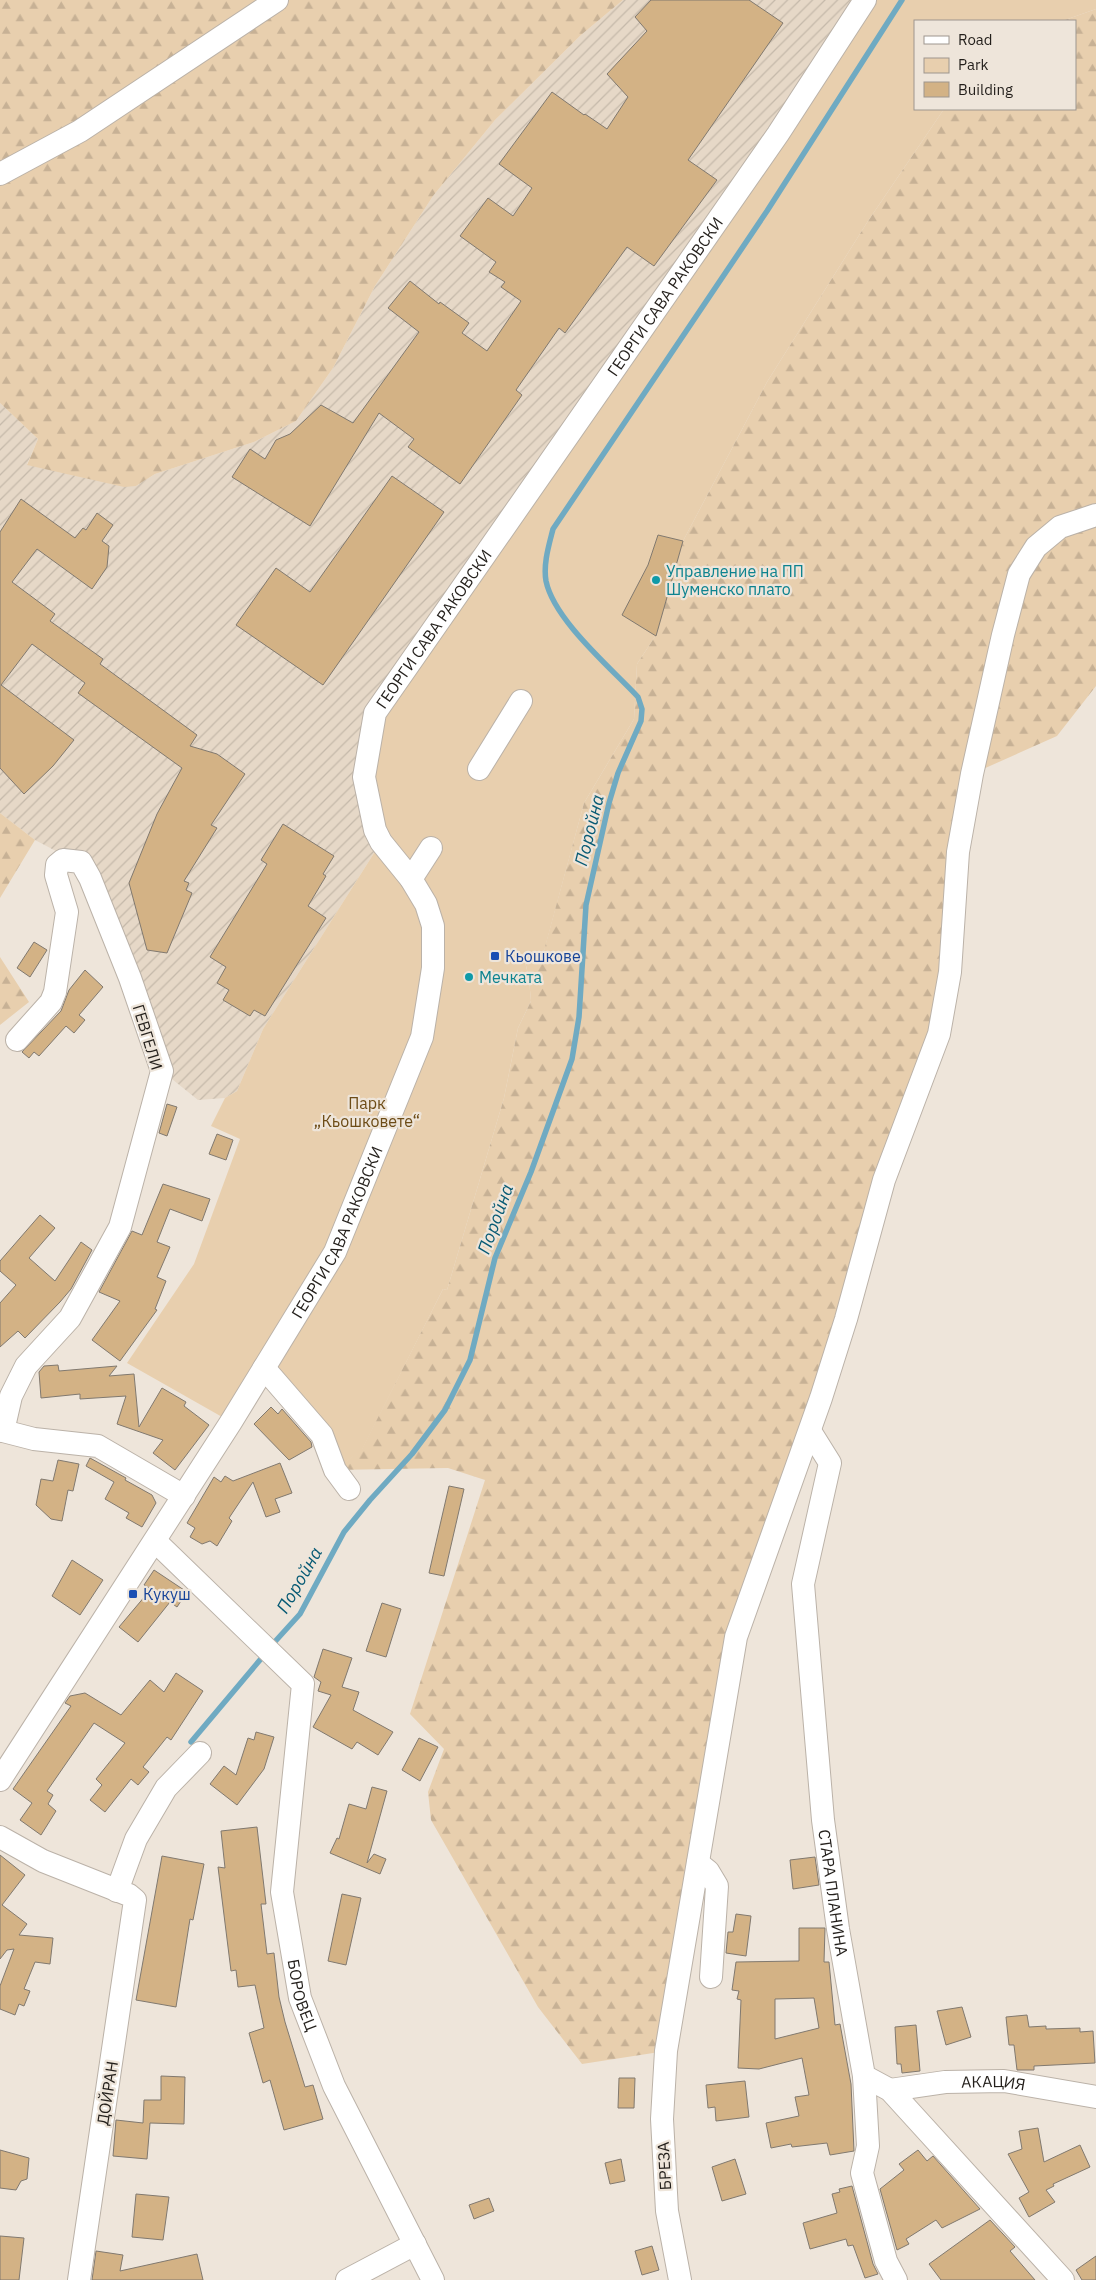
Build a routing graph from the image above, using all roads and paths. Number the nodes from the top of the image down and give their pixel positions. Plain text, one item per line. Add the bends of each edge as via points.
1 (277, 0) edge
2 (865, 0) edge
3 (0, 174) edge
4 (1096, 515) edge
5 (521, 701) dead end
6 (479, 769) dead end
7 (431, 848) dead end
8 (411, 879) junction
9 (17, 1040) dead end
10 (264, 1368) junction
11 (810, 1431) junction
12 (1, 1432) edge
13 (349, 1489) dead end
14 (184, 1496) junction
15 (155, 1541) junction
16 (200, 1753) dead end
17 (0, 1780) edge
18 (0, 1837) edge
19 (698, 1863) junction
20 (117, 1891) junction
21 (711, 1977) dead end
22 (864, 2076) junction
23 (890, 2090) junction
24 (1096, 2097) edge
25 (415, 2244) junction
26 (79, 2280) edge
27 (346, 2280) edge
28 (433, 2280) edge
29 (680, 2280) edge
30 (896, 2280) edge
31 (1063, 2280) edge

1 - 3 street via 80,131
2 - 8 street, ГЕОРГИ САВА РАКОВСКИ via 778,134 376,713 364,777 381,842
4 - 11 street, БРЕЗА via 1060,527 1036,547 1019,574 974,765 958,852 950,972 939,1034 884,1180 846,1319
5 - 6 street
7 - 8 street
8 - 10 street, ГЕОРГИ САВА РАКОВСКИ via 426,904 433,926 433,968 422,1037 335,1252
9 - 12 street, ГЕВГЕЛИ via 51,1002 55,992 67,912 56,875 57,865 63,860 81,862 130,978 162,1071 120,1227 70,1318 26,1366 11,1396
10 - 13 street via 322,1435 335,1470
10 - 14 street, ГЕОРГИ САВА РАКОВСКИ
11 - 19 street, БРЕЗА via 736,1637
11 - 22 street, СТАРА ПЛАНИНА via 830,1463 803,1584 823,1820
12 - 14 street via 98,1446
14 - 15 street, ГЕОРГИ САВА РАКОВСКИ
15 - 17 street, ГЕОРГИ САВА РАКОВСКИ
15 - 25 street, БОРОВЕЦ via 303,1684 282,1892 300,1998 334,2086
16 - 20 street via 166,1788 136,1839
18 - 20 street via 43,1861
19 - 21 street via 708,1871 717,1886
19 - 29 street, БРЕЗА via 666,2051 662,2119 667,2211
20 - 26 street, ДОЙРАН via 130,1895 135,1906
22 - 23 street
22 - 30 street via 868,2146 862,2173 886,2261
23 - 24 street, АКАЦИЯ via 945,2082 1004,2081
23 - 31 street
25 - 27 street
25 - 28 street, БОРОВЕЦ

